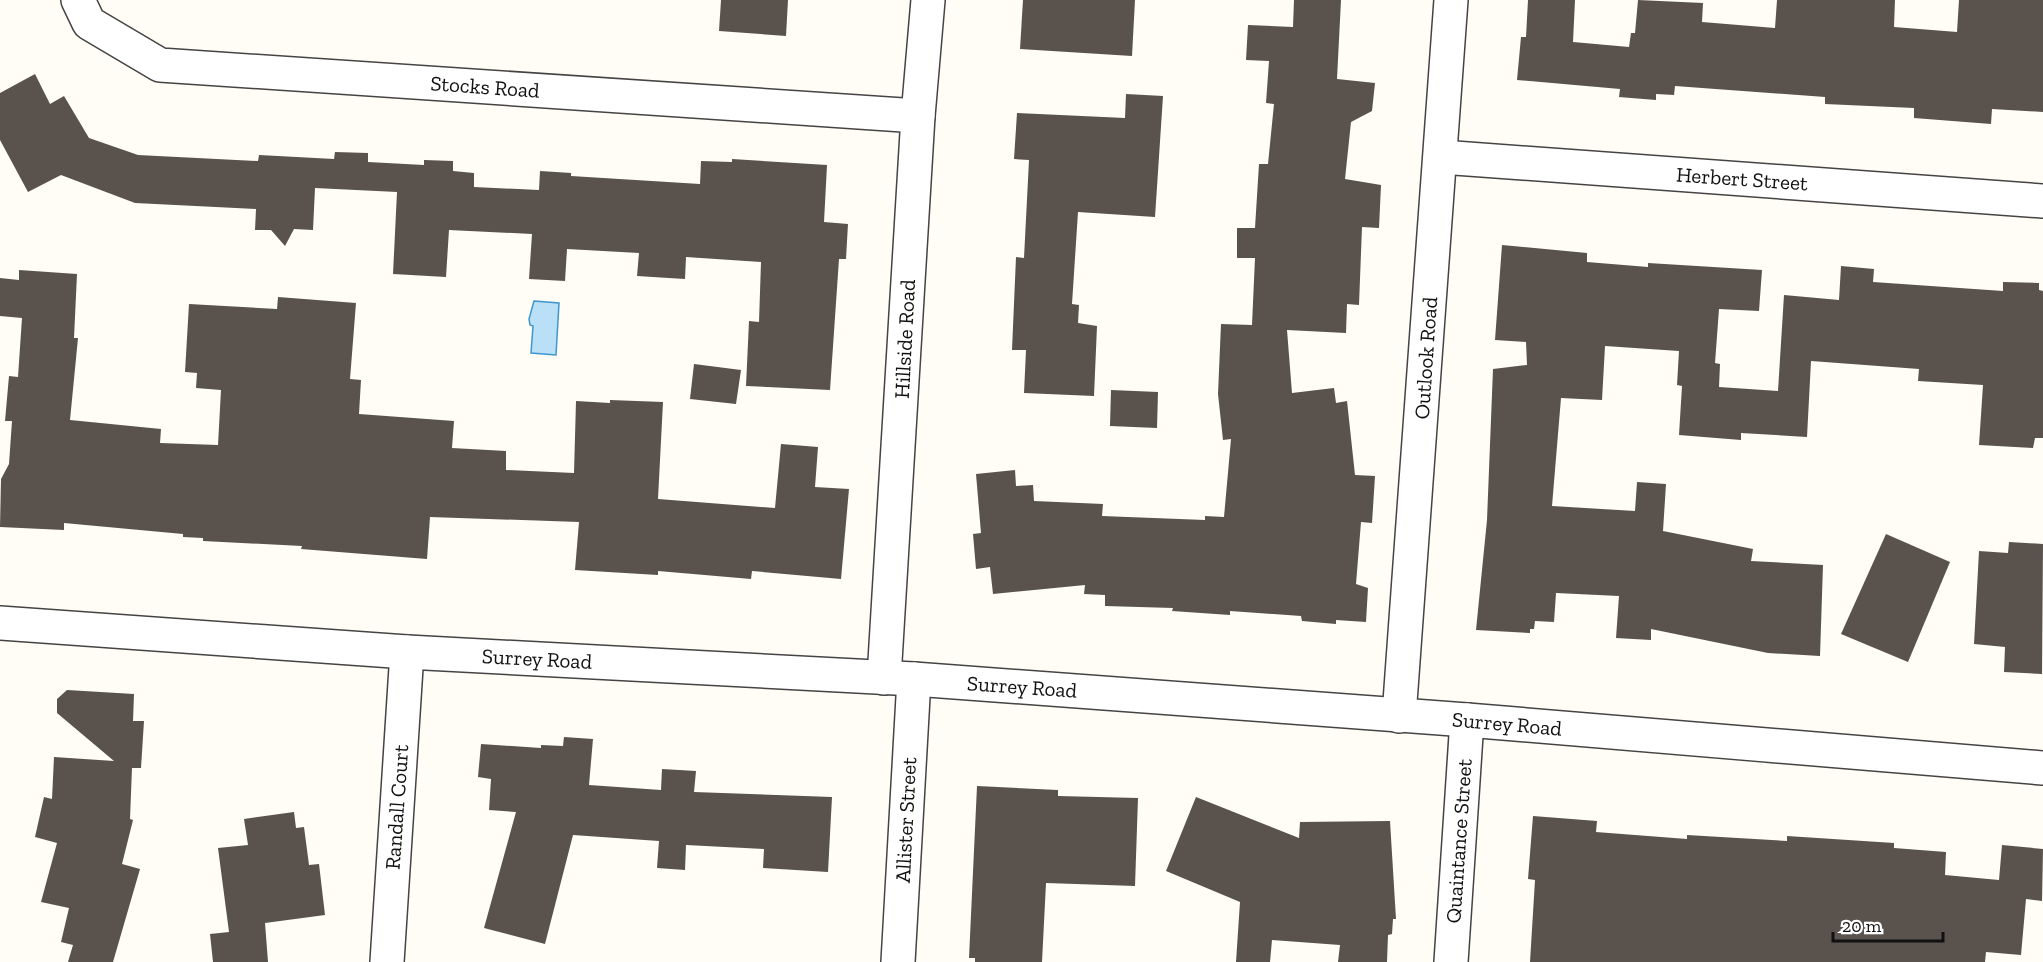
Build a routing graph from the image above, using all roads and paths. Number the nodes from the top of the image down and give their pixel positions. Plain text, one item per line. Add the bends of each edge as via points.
1 (78, 0) edge
2 (928, 0) edge
3 (1451, 0) edge
4 (918, 116) junction
5 (1441, 157) junction
6 (2043, 201) edge
7 (0, 623) edge
8 (407, 652) junction
9 (899, 678) junction
10 (1399, 716) junction
11 (1467, 720) junction
12 (2043, 768) edge
13 (387, 962) edge
14 (898, 962) edge
15 (1451, 962) edge

1 - 4 street, Stocks Road via 89,23 160,65
2 - 4 street, Hillside Road
3 - 5 street, Outlook Road
4 - 9 street, Hillside Road
5 - 6 street, Herbert Street
5 - 10 street, Outlook Road
7 - 8 street, Surrey Road
8 - 9 street, Surrey Road
8 - 13 street, Randall Court
9 - 10 street, Surrey Road
9 - 14 street, Allister Street
10 - 11 street, Surrey Road
11 - 12 street, Surrey Road
11 - 15 street, Quaintance Street

